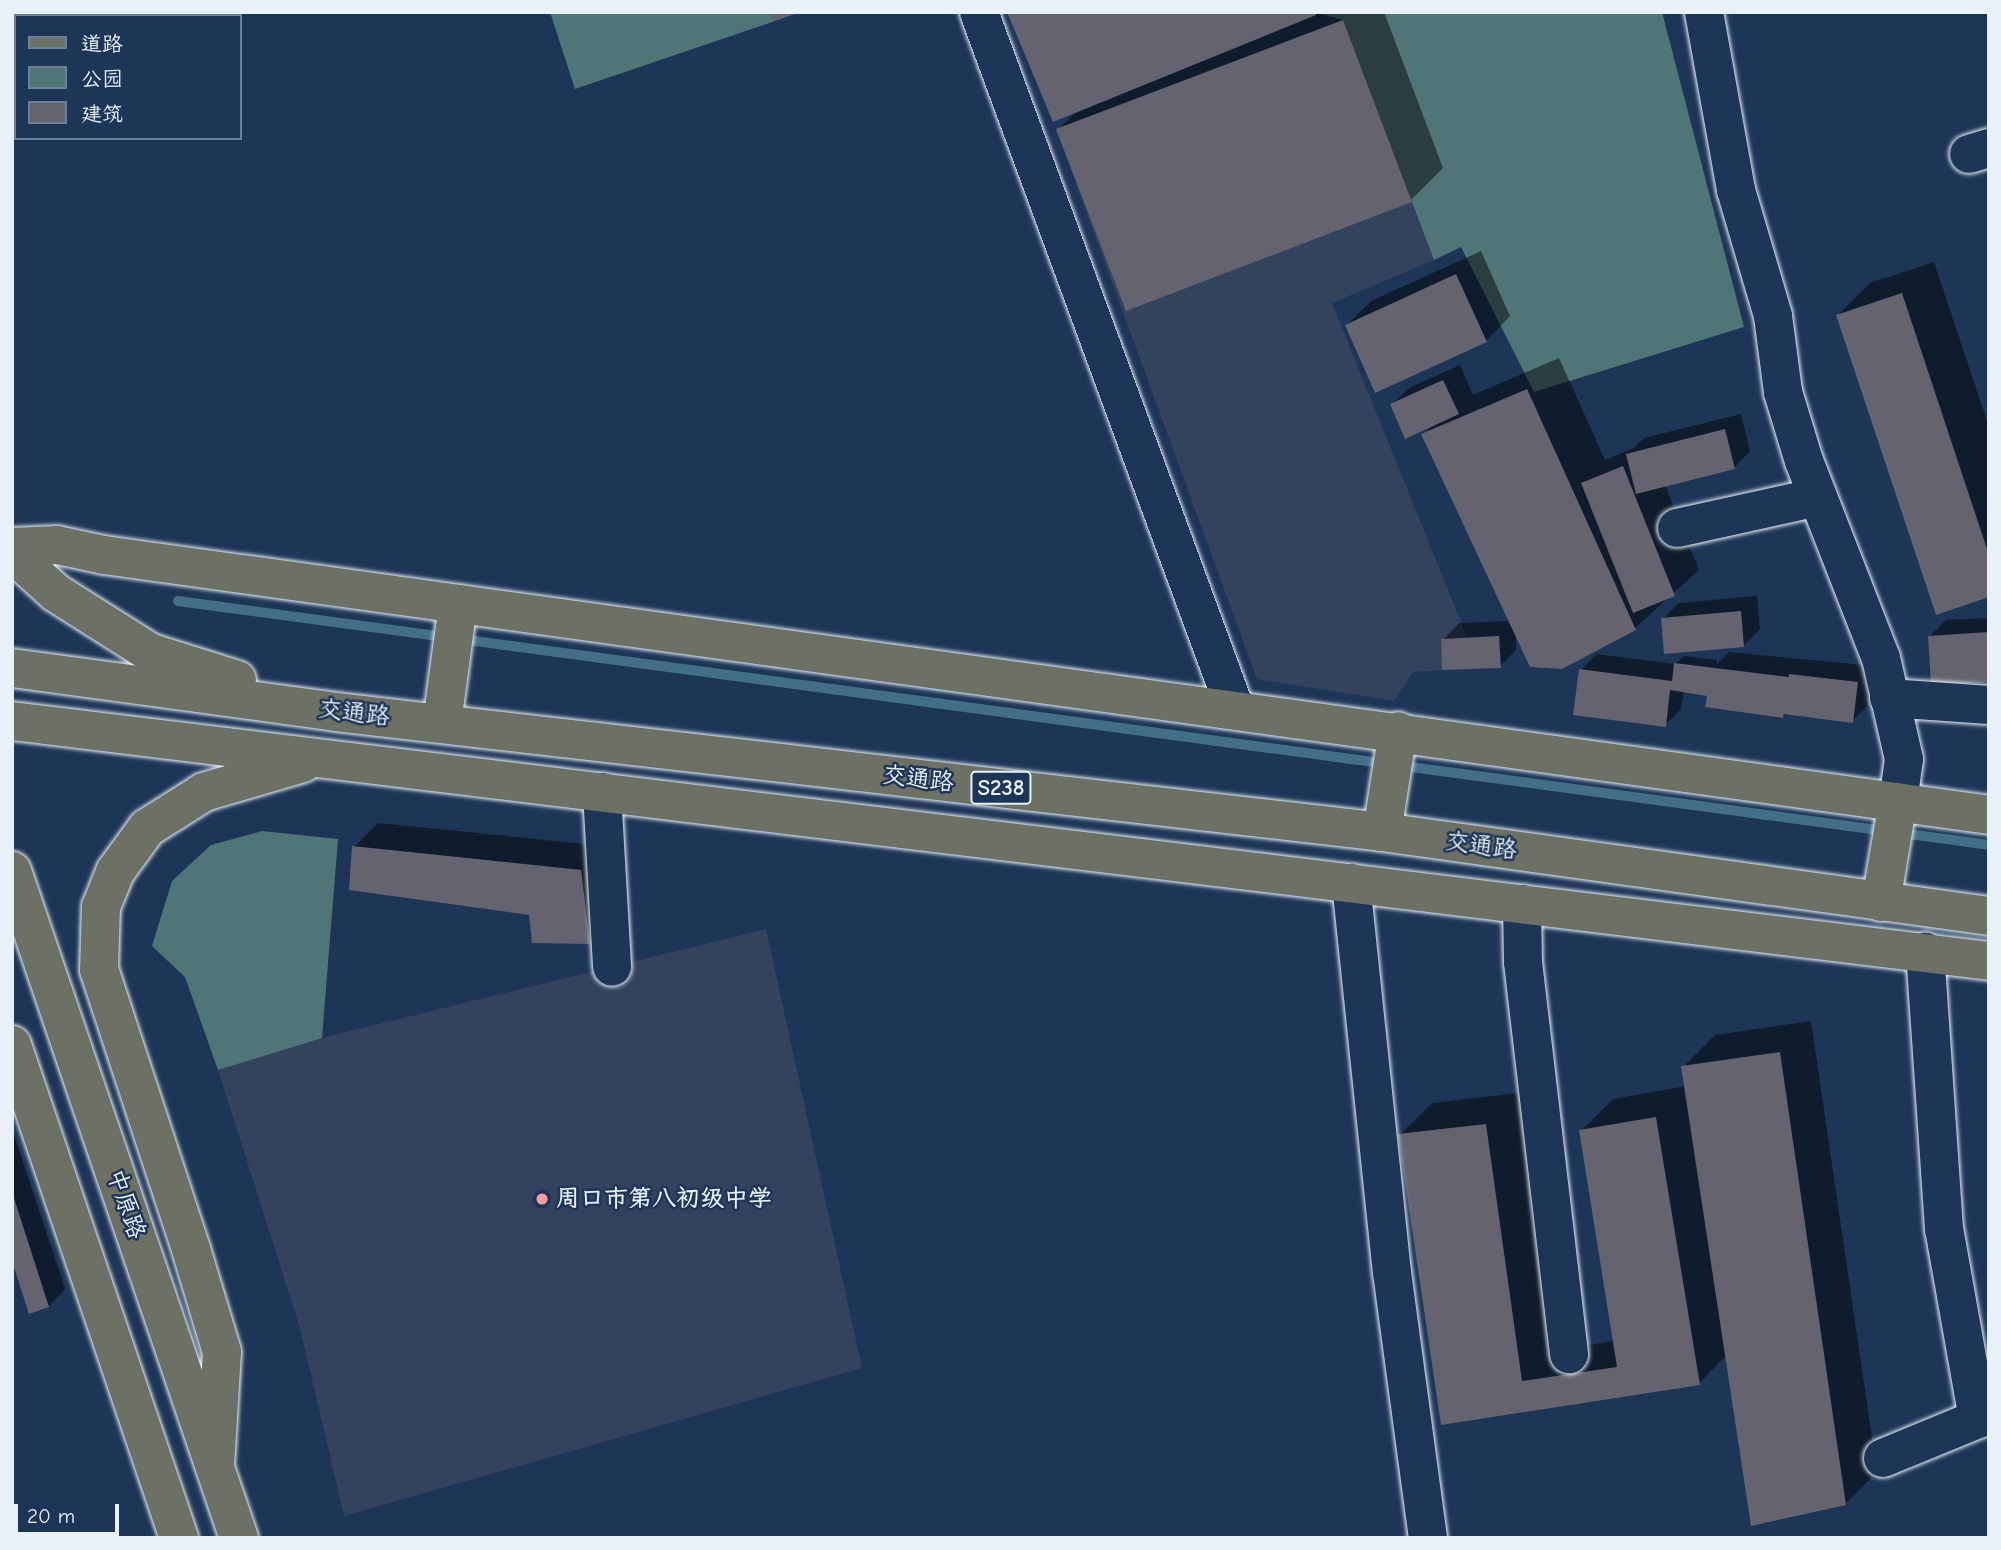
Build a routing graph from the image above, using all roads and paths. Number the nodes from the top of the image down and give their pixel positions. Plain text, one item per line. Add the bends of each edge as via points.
1 (979, 12) edge
2 (1704, 12) edge
3 (1818, 497) junction
4 (1677, 528) dead end
5 (12, 547) edge
6 (12, 553) edge
7 (458, 604) junction
8 (12, 668) edge
9 (1889, 698) junction
10 (1989, 705) edge
11 (1235, 709) junction
12 (336, 712) junction
13 (12, 721) edge
14 (442, 723) junction
15 (1398, 731) junction
16 (323, 758) junction
17 (602, 792) junction
18 (1898, 802) junction
19 (1989, 815) edge
20 (1382, 832) junction
21 (12, 871) edge
22 (1351, 883) junction
23 (1881, 902) junction
24 (1522, 904) junction
25 (1989, 916) edge
26 (1925, 952) junction
27 (1989, 961) edge
28 (612, 967) dead end
29 (12, 1045) edge
30 (12, 1071) edge
31 (36, 1115) junction
32 (1569, 1354) dead end
33 (1883, 1458) dead end
34 (215, 1466) junction
35 (179, 1538) edge
36 (239, 1538) edge
37 (1428, 1538) edge

1 - 11 street
2 - 3 street via 1736,190 1773,316 1783,392
3 - 4 street
3 - 9 street via 1881,658
5 - 7 main road via 57,545
6 - 12 main road via 56,593 151,653
7 - 11 main road
7 - 14 main road
8 - 12 main road, 交通路 / S238
9 - 10 street
9 - 18 street via 1904,759
11 - 15 main road
12 - 14 main road, 交通路 / S238
13 - 16 main road, 交通路 / S238
14 - 20 main road, 交通路 / S238
15 - 18 main road
15 - 20 main road
16 - 17 main road, 交通路 / S238
16 - 34 main road via 204,792 147,828 115,872 101,908 99,970 222,1352
17 - 22 main road, 交通路 / S238
17 - 28 street
18 - 19 main road
18 - 23 main road
20 - 23 main road, 交通路 / S238
21 - 34 main road, 中原路
22 - 24 main road, 交通路 / S238
22 - 37 street via 1392,1272
23 - 25 main road, 交通路 / S238
24 - 26 main road, 交通路 / S238
24 - 32 street via 1523,962
26 - 27 main road, 交通路 / S238
26 - 33 street via 1944,1229 1978,1419
29 - 31 main road
30 - 31 main road
31 - 35 main road
34 - 36 main road, 中原路

